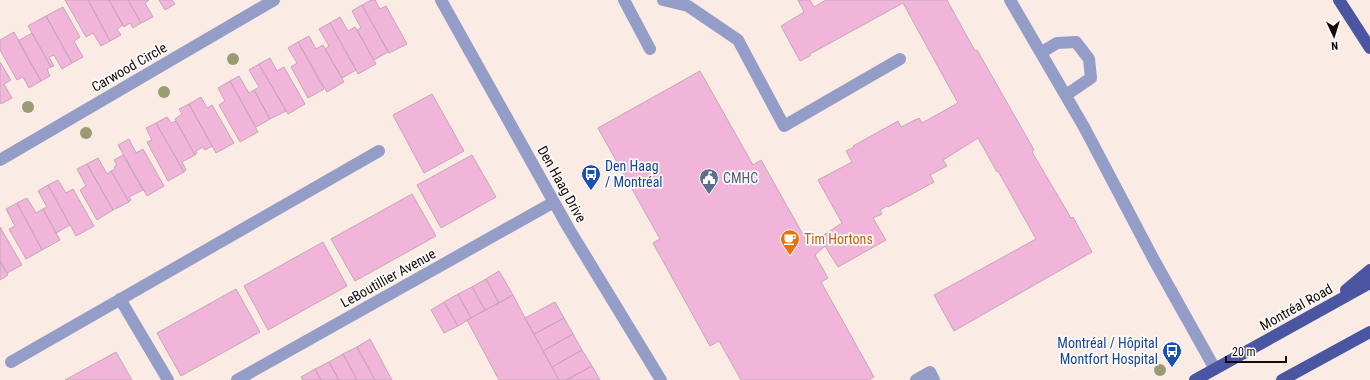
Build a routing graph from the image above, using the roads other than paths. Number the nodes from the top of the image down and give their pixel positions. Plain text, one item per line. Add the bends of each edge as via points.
1 (274, 0) edge
2 (441, 0) edge
3 (624, 0) edge
4 (663, 0) edge
5 (1010, 0) edge
6 (1338, 0) edge
7 (1370, 48) edge
8 (650, 49) dead end
9 (1042, 52) junction
10 (900, 59) dead end
11 (1066, 95) junction
12 (379, 151) dead end
13 (0, 160) edge
14 (554, 202) junction
15 (1370, 270) edge
16 (1370, 283) edge
17 (120, 299) junction
18 (1320, 311) junction
19 (1370, 332) edge
20 (11, 362) dead end
21 (1214, 369) junction
22 (168, 380) edge
23 (237, 380) edge
24 (661, 380) edge
25 (916, 380) edge
26 (934, 380) edge
27 (1195, 380) edge
28 (1282, 380) edge

1 - 13 street, Carwood Circle
2 - 14 street, Den Haag Drive
3 - 8 street
4 - 10 street via 688,6 738,40 784,126
5 - 9 street
6 - 7 main road
9 - 11 street
9 - 11 street via 1057,43 1076,42 1089,59 1091,78
11 - 21 street
12 - 17 street
14 - 23 street, LeBoutillier Avenue
14 - 24 street, Den Haag Drive
15 - 18 main road
16 - 18 main road, Montréal Road
17 - 20 street
17 - 22 street
18 - 21 main road, Montréal Road
19 - 28 main road
21 - 27 main road, Montréal Road
25 - 26 street via 930,372

